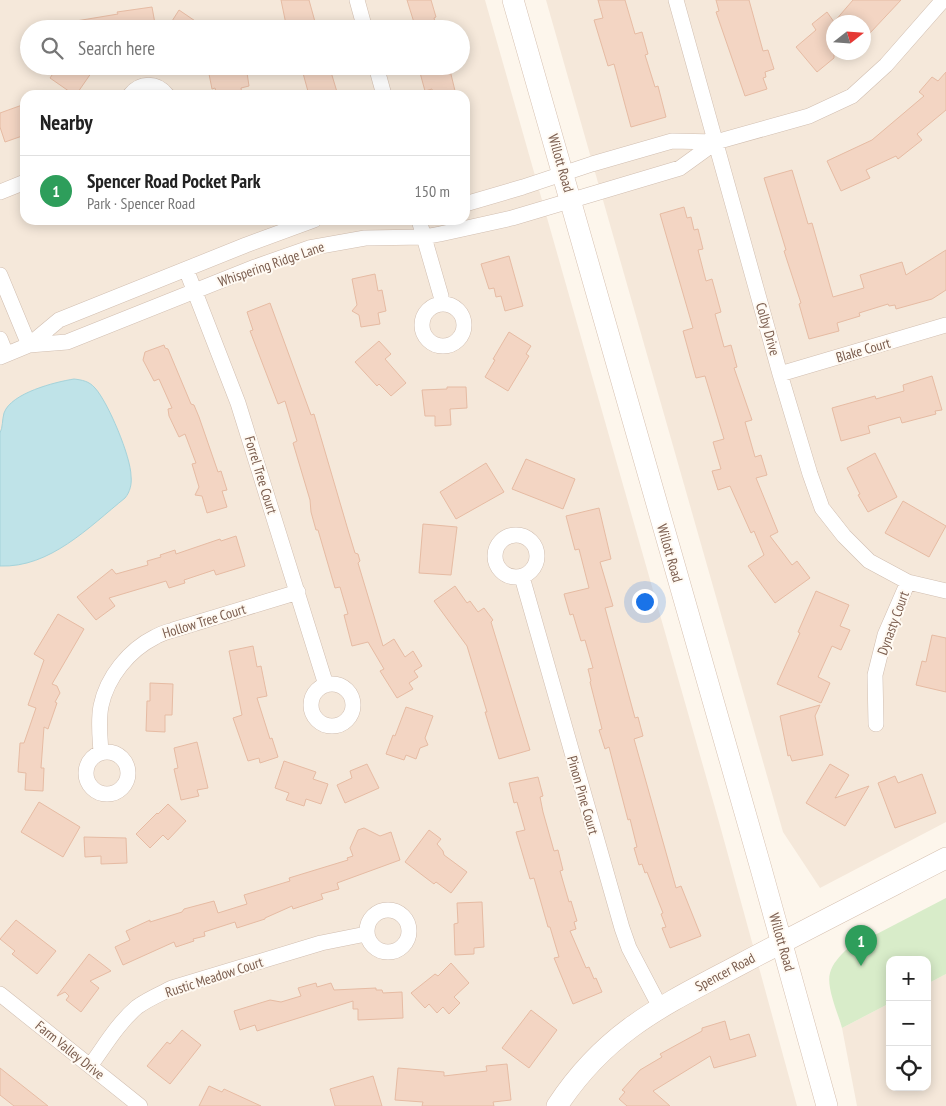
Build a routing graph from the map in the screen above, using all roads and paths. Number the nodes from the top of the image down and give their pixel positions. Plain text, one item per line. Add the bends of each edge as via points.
1 (357, 0) edge
2 (513, 0) edge
3 (676, 0) edge
4 (943, 0) edge
5 (363, 20) edge
6 (378, 75) edge
7 (134, 90) edge
8 (162, 90) edge
9 (383, 90) edge
10 (716, 142) junction
11 (564, 173) junction
12 (20, 184) edge
13 (0, 192) edge
14 (571, 200) junction
15 (470, 203) edge
16 (300, 225) edge
17 (420, 225) edge
18 (424, 237) junction
19 (186, 269) junction
20 (0, 275) edge
21 (195, 292) junction
22 (441, 304) dead end
23 (946, 326) edge
24 (0, 339) edge
25 (28, 345) junction
26 (3, 356) edge
27 (780, 374) junction
28 (522, 577) dead end
29 (908, 582) junction
30 (946, 591) edge
31 (298, 592) junction
32 (326, 684) dead end
33 (876, 724) dead end
34 (101, 752) dead end
35 (946, 858) edge
36 (366, 934) dead end
37 (782, 941) junction
38 (0, 994) edge
39 (660, 1007) junction
40 (90, 1066) junction
41 (140, 1106) edge
42 (557, 1106) edge
43 (827, 1106) edge

1 - 5 street
2 - 11 main road, Willott Road
3 - 10 street, Colby Drive
4 - 10 street, Whispering Ridge Lane via 886,65 852,96 809,116
6 - 9 street
7 - 8 street via 146,85
10 - 11 street, Whispering Ridge Lane via 672,141
10 - 14 street, Whispering Ridge Lane via 680,168
10 - 27 street, Colby Drive
11 - 14 main road, Willott Road
11 - 15 street, Whispering Ridge Lane
12 - 13 street
14 - 18 street, Whispering Ridge Lane via 512,218
14 - 37 main road, Willott Road
16 - 19 street, Whispering Ridge Lane
17 - 18 street
18 - 21 street, Whispering Ridge Lane via 365,238 309,248
18 - 22 street
19 - 21 street, Forrel Tree Court
19 - 25 street, Whispering Ridge Lane via 59,320
20 - 25 street
21 - 25 street, Whispering Ridge Lane via 67,342
21 - 31 street, Forrel Tree Court via 238,403
23 - 27 street, Blake Court
24 - 26 street
25 - 26 street, Whispering Ridge Lane
27 - 29 street, Colby Drive via 822,508 869,562
28 - 39 street, Pinon Pine Court via 622,928
29 - 30 street, Colby Drive
29 - 33 street, Dynasty Court via 885,635 875,675
31 - 32 street, Forrel Tree Court
31 - 34 street, Hollow Tree Court via 173,630 136,649 118,668 101,705
35 - 37 main road, Spencer Road
36 - 40 street, Rustic Meadow Court via 321,943 155,996 122,1024
37 - 39 main road, Spencer Road
37 - 43 main road, Willott Road
38 - 40 street, Farm Valley Drive
39 - 42 main road, Spencer Road via 605,1048 571,1085
40 - 41 street, Farm Valley Drive

